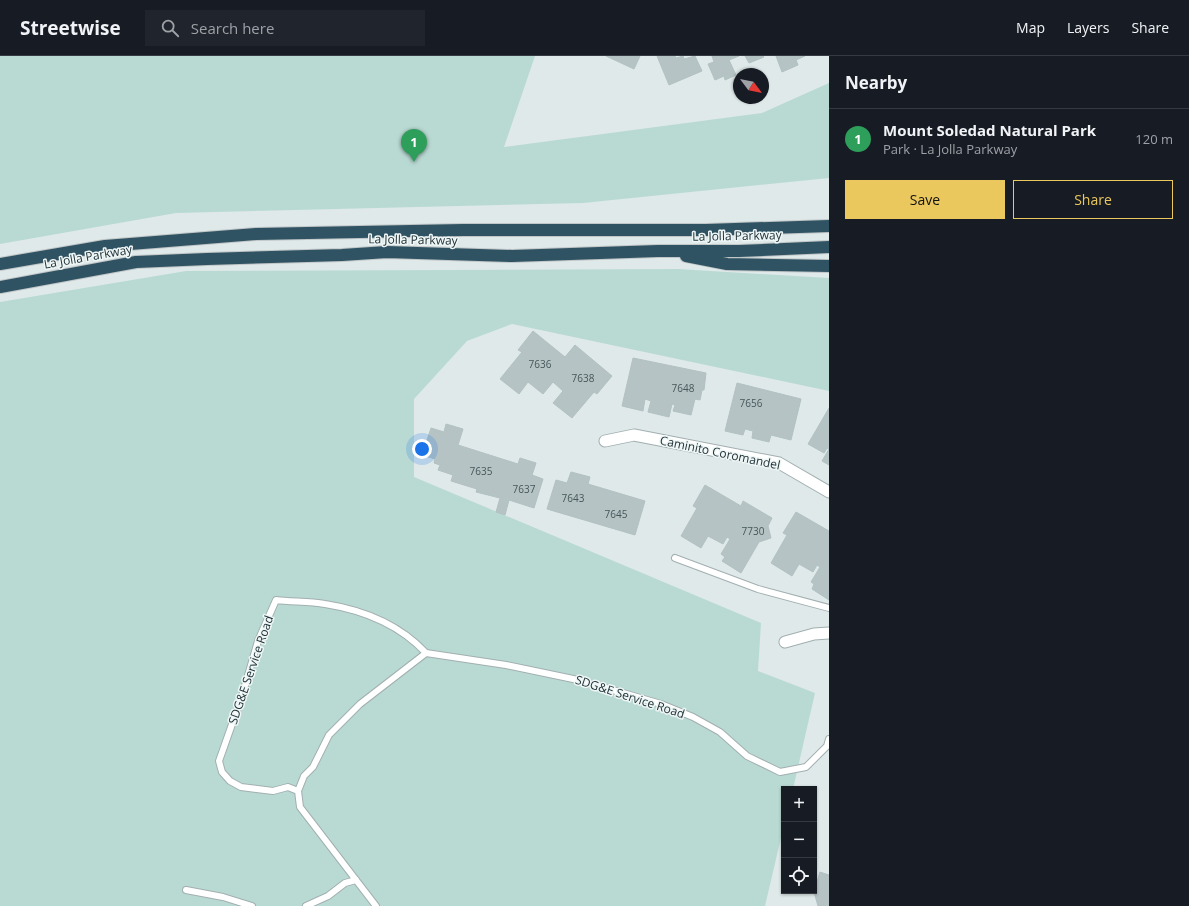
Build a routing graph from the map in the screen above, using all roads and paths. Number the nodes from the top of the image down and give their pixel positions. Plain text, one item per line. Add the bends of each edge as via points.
1 (829, 226) edge
2 (829, 248) edge
3 (658, 251) junction
4 (0, 264) edge
5 (829, 266) edge
6 (0, 288) edge
7 (605, 441) dead end
8 (829, 492) edge
9 (675, 558) dead end
10 (829, 608) edge
11 (829, 633) edge
12 (785, 642) dead end
13 (426, 653) junction
14 (829, 739) edge
15 (298, 791) junction
16 (356, 880) junction
17 (186, 890) dead end
18 (252, 906) edge
19 (306, 906) edge
20 (376, 906) edge

1 - 4 highway, La Jolla Parkway via 706,230 463,230 256,234 105,246
2 - 3 highway, La Jolla Parkway
3 - 5 highway via 727,264
3 - 6 highway, La Jolla Parkway via 512,256 387,252 136,262
7 - 8 street, Caminito Coromandel via 634,435 779,463
9 - 10 lane via 758,589
11 - 12 street via 814,634
13 - 14 lane, SDG&E Service Road via 506,665 578,680 661,704 720,732 747,756 780,772 806,767 827,746
13 - 15 lane via 360,704 329,735 313,767 304,776
13 - 15 lane, SDG&E Service Road via 394,626 376,617 324,604 276,600 258,641 242,696 218,760 222,772 240,787 273,791 288,787
15 - 16 lane via 300,807
16 - 19 lane via 345,883 328,896
16 - 20 lane
17 - 18 lane

